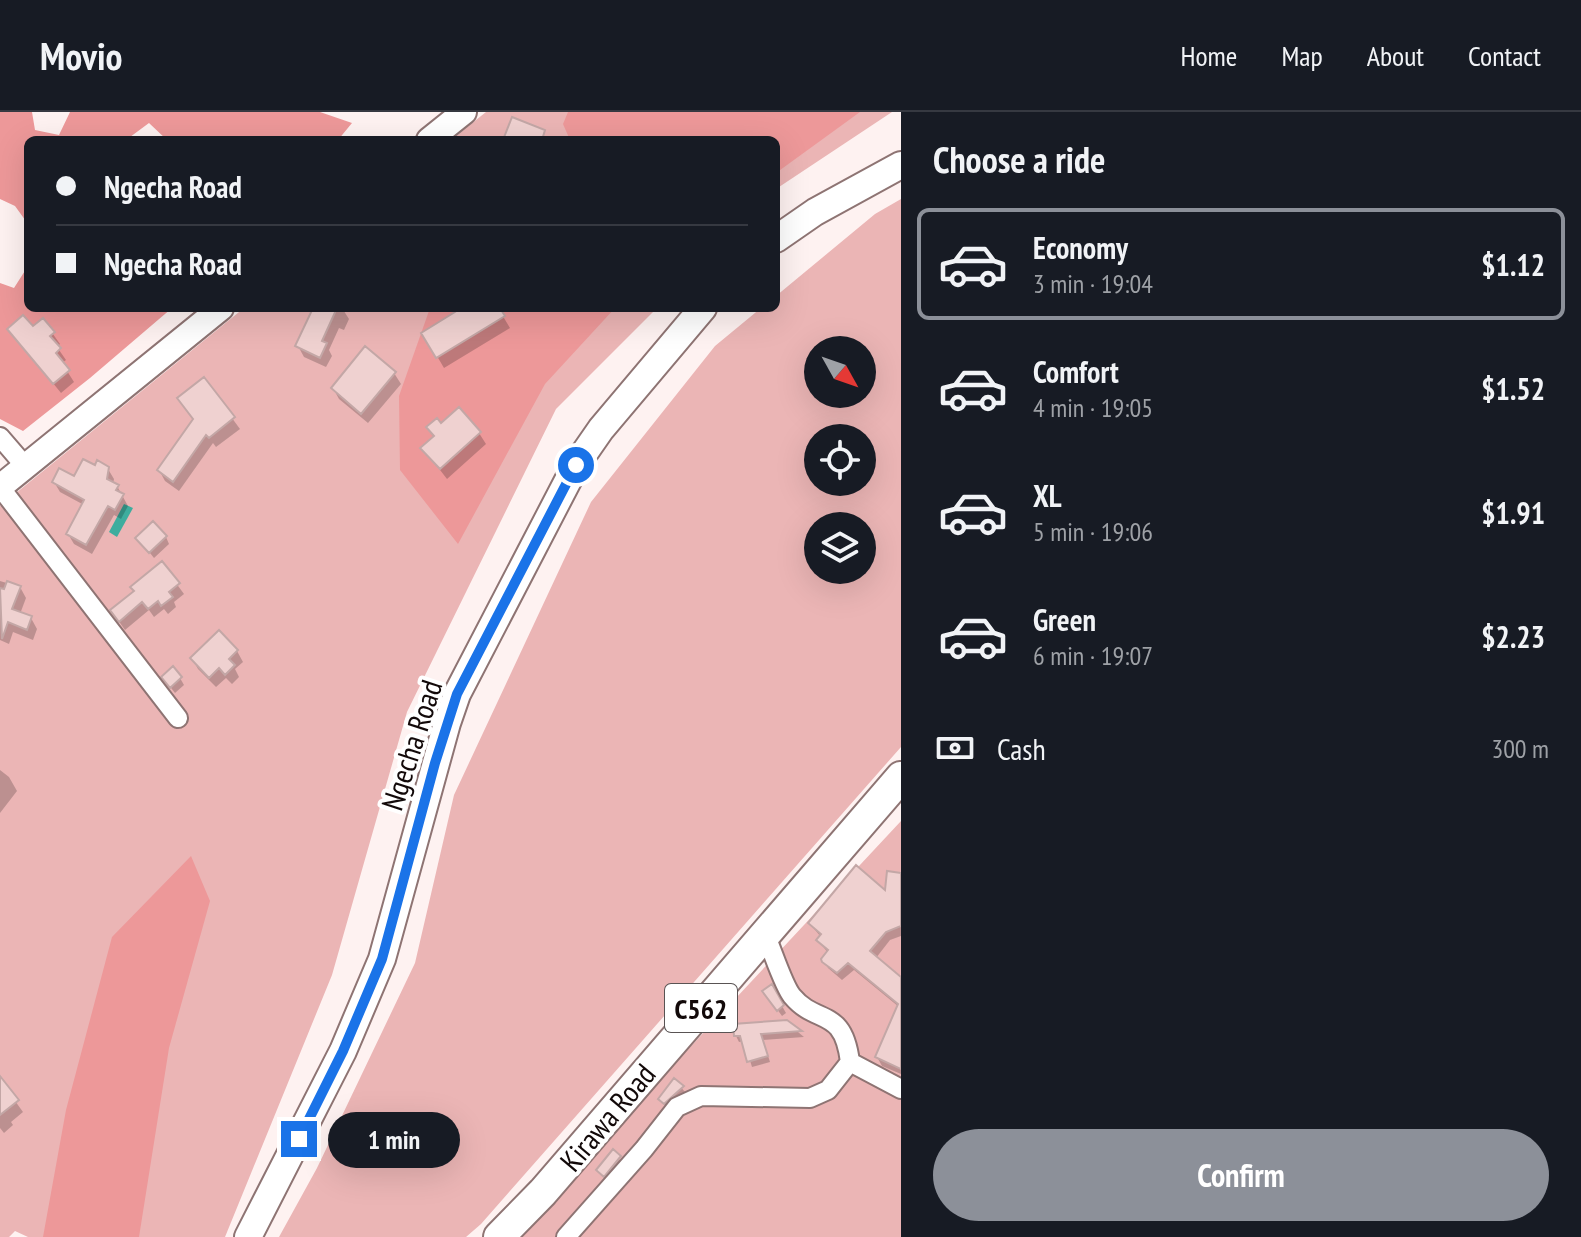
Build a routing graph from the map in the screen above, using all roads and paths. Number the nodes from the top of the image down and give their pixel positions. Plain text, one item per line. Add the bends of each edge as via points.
1 (464, 112) edge
2 (434, 136) edge
3 (901, 165) edge
4 (780, 236) edge
5 (216, 312) edge
6 (700, 312) edge
7 (0, 437) edge
8 (25, 466) junction
9 (0, 487) edge
10 (178, 718) dead end
11 (901, 777) edge
12 (765, 934) junction
13 (850, 1062) junction
14 (901, 1089) edge
15 (248, 1237) edge
16 (499, 1237) edge
17 (566, 1237) edge

1 - 2 street
3 - 4 main road
5 - 8 street
6 - 15 main road, Ngecha Road via 576,465 457,694 382,959 343,1051
7 - 8 street
8 - 9 street
9 - 10 street
11 - 12 main road, Kirawa Road / C562
12 - 13 street via 790,993 831,1019 845,1037
12 - 16 main road, Kirawa Road / C562
13 - 14 street
13 - 17 street via 828,1090 810,1098 701,1096 677,1107

